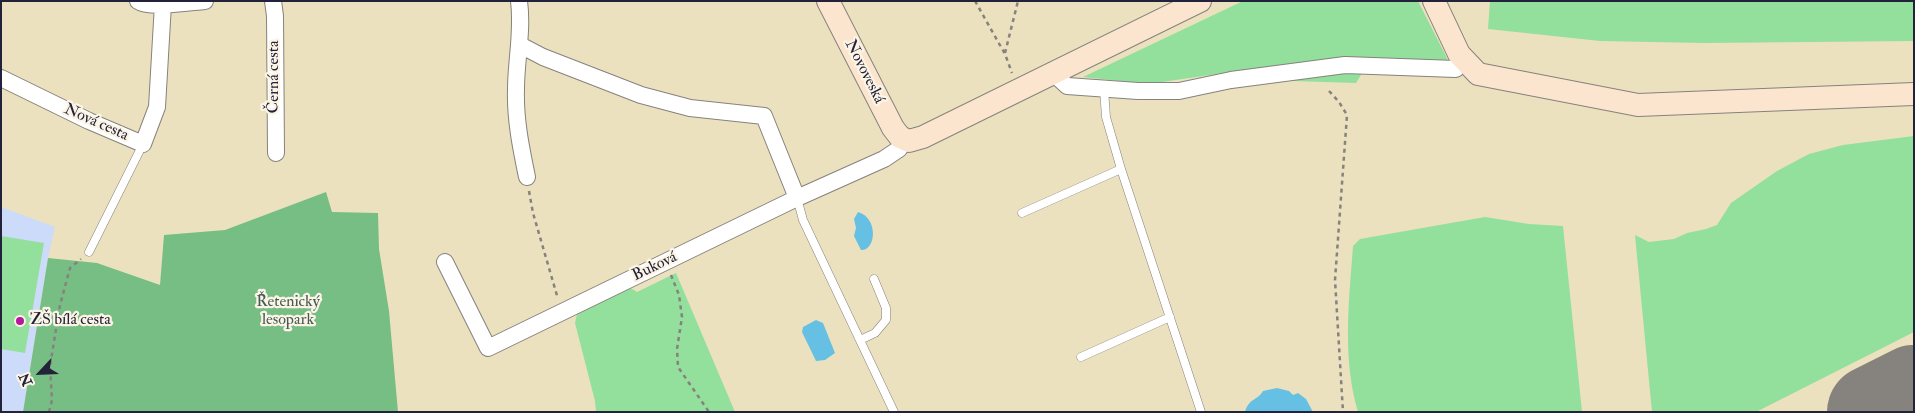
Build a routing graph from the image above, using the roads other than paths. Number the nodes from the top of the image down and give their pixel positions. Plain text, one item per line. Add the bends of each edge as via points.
1 (138, 1) edge
2 (205, 1) edge
3 (273, 1) edge
4 (519, 1) edge
5 (828, 1) edge
6 (1200, 1) edge
7 (1434, 1) edge
8 (163, 4) junction
9 (520, 45) junction
10 (1456, 69) dead end
11 (1052, 73) junction
12 (1, 78) edge
13 (1104, 89) junction
14 (1914, 94) edge
15 (905, 140) junction
16 (143, 144) junction
17 (276, 153) dead end
18 (1121, 169) junction
19 (527, 177) road end
20 (797, 198) junction
21 (1022, 213) dead end
22 (89, 252) road end
23 (445, 262) dead end
24 (874, 279) dead end
25 (1170, 317) junction
26 (860, 340) junction
27 (1081, 357) dead end
28 (894, 412) edge
29 (1201, 412) edge

1 - 8 street
2 - 8 street
3 - 17 street, Černá cesta
4 - 9 street
5 - 15 street, Novoveská via 893,128
6 - 11 street
7 - 14 street via 1459,54 1478,74 1638,104
8 - 16 street, Nová cesta via 157,107
9 - 19 street via 517,127
9 - 20 street via 641,95 690,108 764,116
10 - 13 street via 1345,65 1231,80 1179,91
11 - 13 street via 1067,86
11 - 15 street via 923,137 909,142
12 - 16 street, Nová cesta
13 - 18 lane via 1106,117
15 - 20 street, Buková via 889,156
16 - 22 lane
18 - 21 lane
18 - 25 lane
20 - 23 street, Buková via 488,348
20 - 26 lane via 804,220
24 - 26 lane via 886,308 886,320 876,333
25 - 27 lane
25 - 29 lane
26 - 28 lane

